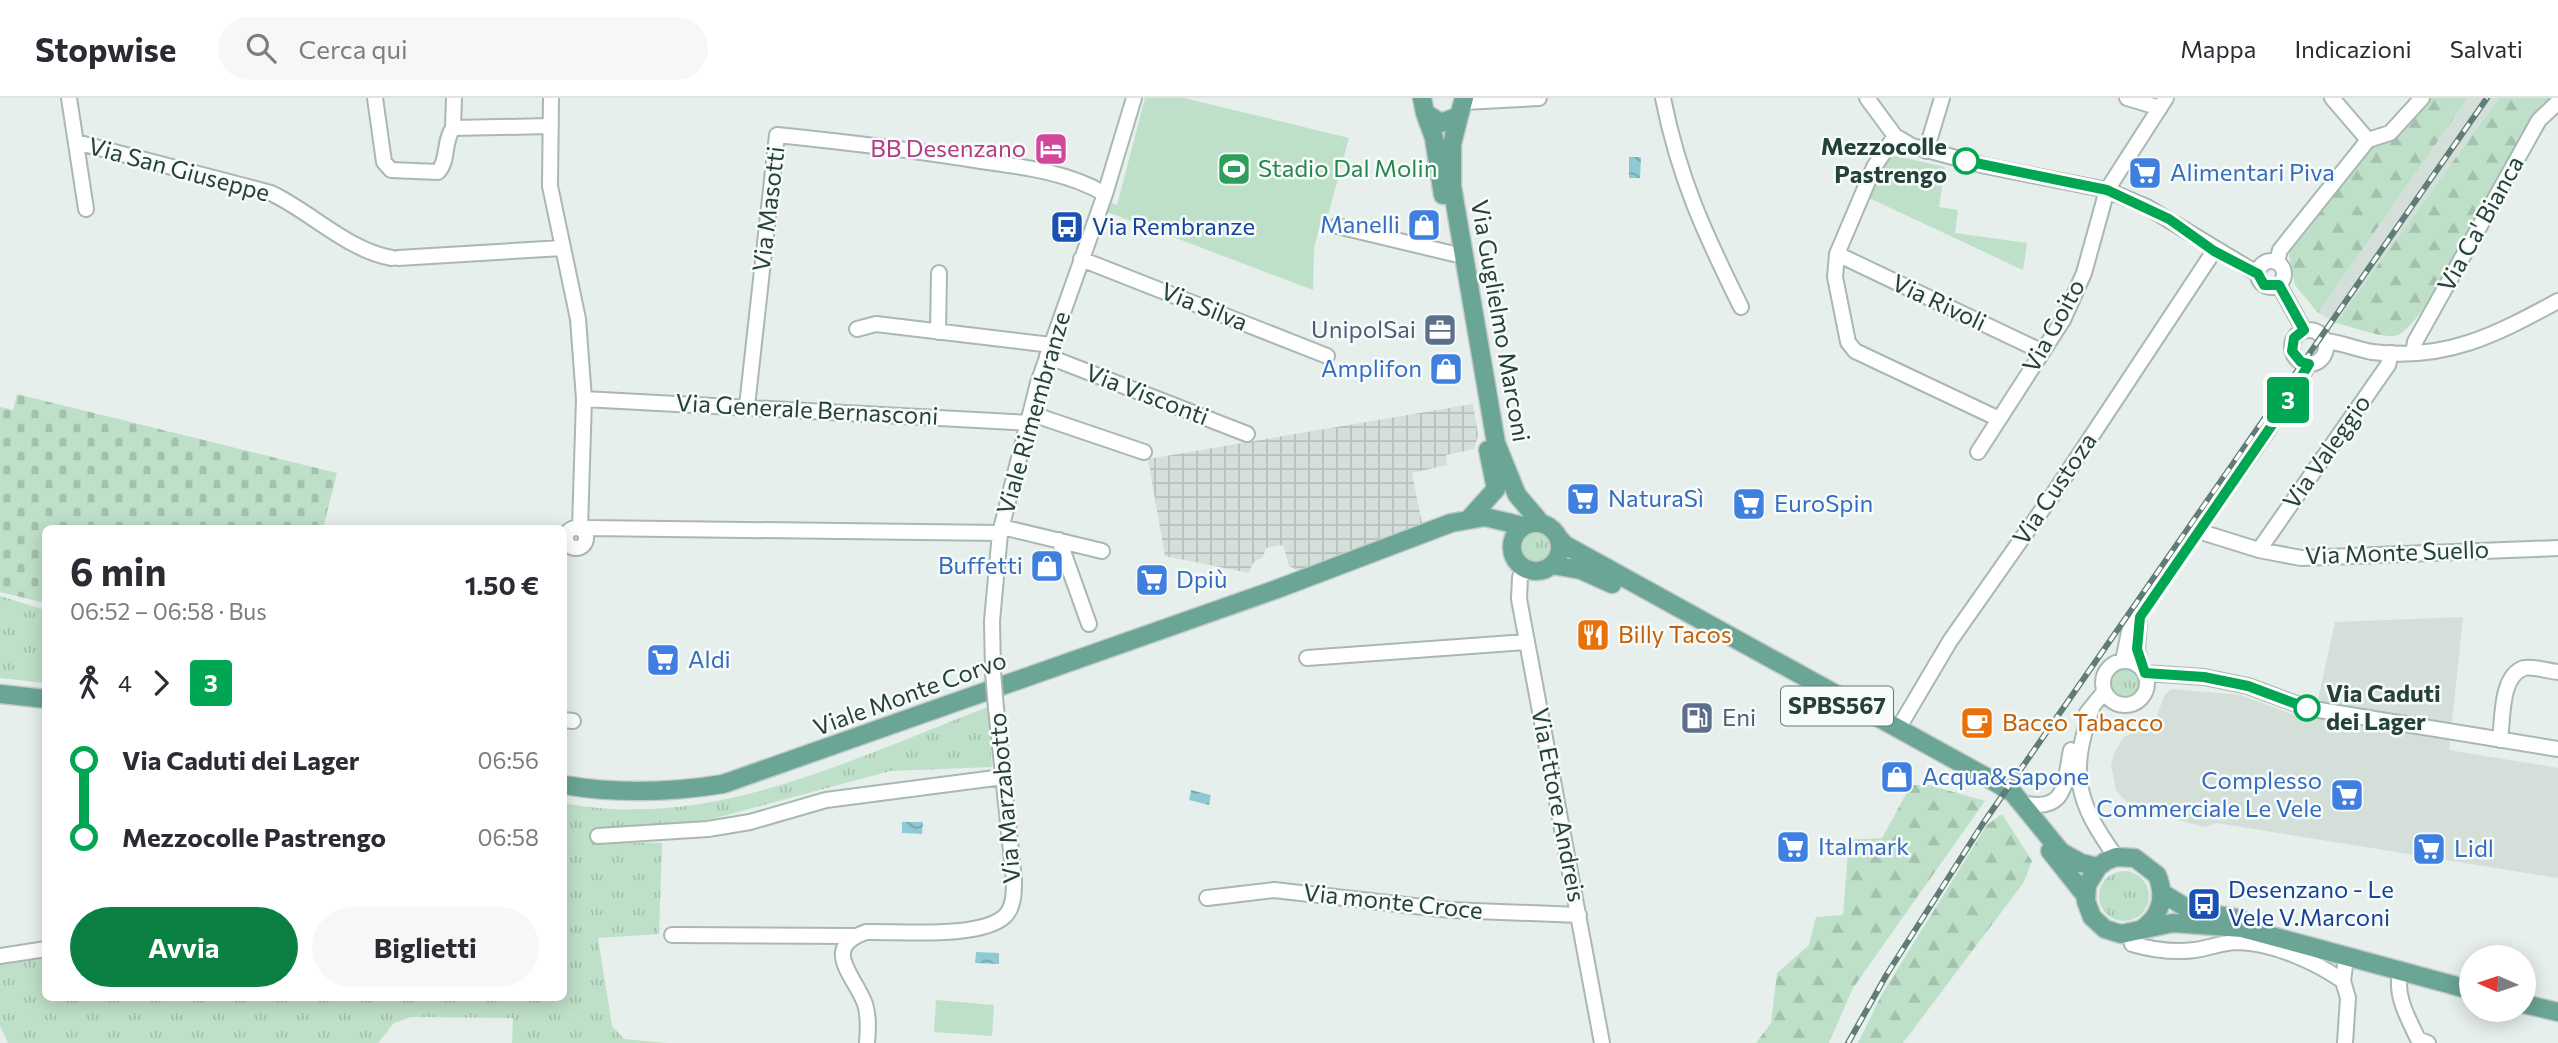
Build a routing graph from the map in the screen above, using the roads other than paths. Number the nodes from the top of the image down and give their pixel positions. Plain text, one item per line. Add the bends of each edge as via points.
1 (69, 98) edge
2 (375, 98) edge
3 (453, 98) edge
4 (551, 98) edge
5 (1134, 98) edge
6 (1539, 98) edge
7 (1663, 98) edge
8 (1867, 98) edge
9 (1942, 98) edge
10 (2127, 98) edge
11 (2332, 98) edge
12 (2422, 98) edge
13 (2558, 102) edge
14 (2163, 103) edge
15 (1462, 105) edge
16 (1423, 106) edge
17 (551, 126) junction
18 (453, 128) junction
19 (1895, 136) junction
20 (2368, 140) junction
21 (76, 142) junction
22 (1926, 151) junction
23 (2107, 190) junction
24 (1105, 194) junction
25 (86, 209) dead end
26 (1337, 226) dead end
27 (562, 248) junction
28 (2214, 251) junction
29 (1454, 254) junction
30 (1837, 254) junction
31 (1081, 259) junction
32 (2277, 262) junction
33 (939, 273) dead end
34 (2258, 274) junction
35 (2279, 285) junction
36 (2558, 302) edge
37 (1741, 307) dead end
38 (858, 329) dead end
39 (2304, 330) junction
40 (938, 332) junction
41 (2324, 341) junction
42 (1049, 350) junction
43 (2042, 351) junction
44 (2391, 352) junction
45 (2413, 353) junction
46 (1327, 356) dead end
47 (2309, 364) junction
48 (584, 399) junction
49 (747, 406) junction
50 (1031, 418) junction
51 (1998, 419) junction
52 (1247, 434) dead end
53 (1144, 452) dead end
54 (1978, 452) dead end
55 (1489, 455) junction
56 (1469, 519) junction
57 (1532, 525) junction
58 (1001, 530) junction
59 (2199, 531) junction
60 (1434, 532) junction
61 (1557, 536) junction
62 (571, 537) edge
63 (1059, 540) junction
64 (1511, 545) junction
65 (2558, 548) edge
66 (2259, 550) junction
67 (1102, 551) dead end
68 (1552, 565) junction
69 (1527, 570) junction
70 (2140, 617) junction
71 (1089, 624) dead end
72 (1527, 642) junction
73 (1307, 658) dead end
74 (2123, 661) junction
75 (2144, 671) junction
76 (2558, 672) edge
77 (0, 694) edge
78 (2108, 697) junction
79 (42, 699) edge
80 (2092, 708) junction
81 (1898, 729) junction
82 (2085, 730) junction
83 (2500, 740) junction
84 (2558, 749) edge
85 (1003, 777) junction
86 (567, 785) edge
87 (2022, 803) junction
88 (598, 836) dead end
89 (2116, 857) junction
90 (2098, 867) junction
91 (2162, 893) junction
92 (2085, 895) junction
93 (1207, 898) dead end
94 (1579, 915) junction
95 (672, 935) dead end
96 (853, 936) junction
97 (2137, 937) junction
98 (42, 950) edge
99 (0, 956) edge
100 (2346, 958) junction
101 (2400, 973) junction
102 (2459, 978) edge
103 (2343, 981) junction
104 (2459, 987) edge
105 (2536, 997) edge
106 (2558, 1003) edge
107 (2536, 1007) edge
108 (2558, 1012) edge
109 (867, 1043) edge
110 (1602, 1043) edge
111 (2345, 1043) edge
112 (2428, 1043) edge

1 - 21 street
2 - 18 street via 384,162 391,170 438,172
3 - 18 street
4 - 17 street
5 - 24 street, Viale Rimembranze
6 - 15 street
7 - 37 street via 1693,210
8 - 19 street
9 - 22 street
10 - 14 street
11 - 20 street
12 - 20 street via 2390,132
13 - 45 street, Via Ca' Bianca via 2539,120
14 - 23 street, Via Goito
15 - 16 main road, Via Guglielmo Marconi via 1441,123
15 - 57 main road, Via Guglielmo Marconi via 1452,144 1451,186 1496,443
16 - 29 main road, Via Guglielmo Marconi via 1434,138
17 - 18 street
17 - 27 street via 550,186
19 - 22 street
19 - 30 street via 1865,185
20 - 32 street via 2280,250
21 - 25 street
21 - 27 street, Via San Giuseppe via 271,193 301,207 373,255 395,258
22 - 23 street
23 - 28 street via 2147,207
23 - 43 street, Via Goito via 2084,273 2063,320
24 - 31 street, Viale Rimembranze
24 - 49 street, Via Masotti via 1085,182 1034,170 907,149 777,135
26 - 29 street
27 - 48 street via 578,319
28 - 34 street
28 - 81 street, Via Custoza via 1950,641
29 - 55 main road, Via Guglielmo Marconi
30 - 43 street, Via Rivoli
30 - 51 street via 1838,290 1848,342 1855,351
31 - 42 street, Viale Rimembranze
31 - 46 street, Via Silva
32 - 34 street via 2264,263
32 - 35 street via 2284,274
33 - 40 street
34 - 35 street via 2264,285
35 - 39 street
36 - 45 street via 2491,337 2446,351
38 - 40 street, Via Visconti via 876,324
39 - 41 street via 2316,332
39 - 47 street via 2294,338 2292,351
40 - 42 street, Via Visconti
41 - 44 street
41 - 47 street via 2320,359
42 - 50 street, Viale Rimembranze
42 - 52 street, Via Visconti
43 - 51 street, Via Goito
44 - 45 street
44 - 66 street, Via Valeggio via 2388,365
47 - 59 street
48 - 49 street, Via Generale Bernasconi
48 - 62 street
49 - 50 street, Via Generale Bernasconi
50 - 53 street, Via Generale Bernasconi
50 - 58 street, Viale Rimembranze
51 - 54 street, Via Goito
55 - 56 main road, Via Guglielmo Marconi via 1496,489
55 - 57 main road, Via Guglielmo Marconi
56 - 57 main road via 1485,517
56 - 60 main road
57 - 61 main road, Via Guglielmo Marconi
57 - 64 main road via 1513,537
58 - 62 street, Viale Rimembranze via 589,528
58 - 63 street
58 - 85 street, Via Marzabotto, bridge via 992,621
59 - 66 street, Via Monte Suello
59 - 70 street
60 - 64 main road via 1489,526 1504,533
60 - 86 main road, Viale Monte Corvo via 733,782 665,793
61 - 68 main road via 1559,555
61 - 81 main road, SPBS567 via 1565,545
63 - 67 street
63 - 71 street
64 - 69 main road via 1515,560
65 - 66 street, Via Monte Suello via 2301,558
68 - 69 main road
68 - 92 main road, SPBS567 via 1599,577 2006,797
69 - 72 street, Via Ettore Andreis via 1520,577 1518,590
70 - 74 street via 2130,627
70 - 75 street via 2136,633
72 - 73 street
72 - 94 street, Via Ettore Andreis
74 - 75 street
74 - 78 street via 2105,671
75 - 78 street via 2147,686 2142,698 2131,705
75 - 83 street via 2204,677 2248,686 2307,708
76 - 83 street via 2526,668 2512,675
77 - 79 main road
78 - 80 street
78 - 82 street
80 - 82 street
80 - 87 street via 2078,723 2059,798 2038,807
81 - 87 main road, SPBS567 via 1988,778
82 - 89 street via 2077,765 2080,788 2088,812
83 - 84 street
85 - 88 street via 826,800 708,829
85 - 96 street, Via Marzabotto via 1014,880 1007,915 974,929
87 - 90 main road, SPBS567 via 2061,852
89 - 90 main road
89 - 91 main road via 2135,858 2151,868
90 - 92 main road
91 - 97 main road via 2155,918
91 - 102 main road via 2190,909
92 - 97 main road via 2092,917 2105,929
93 - 94 street, Via monte Croce via 1274,890 1450,910
94 - 110 street, Via Ettore Andreis
95 - 96 street
96 - 109 street via 844,946 842,958 865,1004
97 - 100 main road via 2173,923 2242,928
97 - 103 street via 2160,951 2254,944 2306,960
98 - 99 street
100 - 101 main road
100 - 103 street
101 - 104 main road
101 - 112 street via 2402,1005 2418,1039
103 - 111 street via 2348,998
105 - 106 main road
107 - 108 main road

